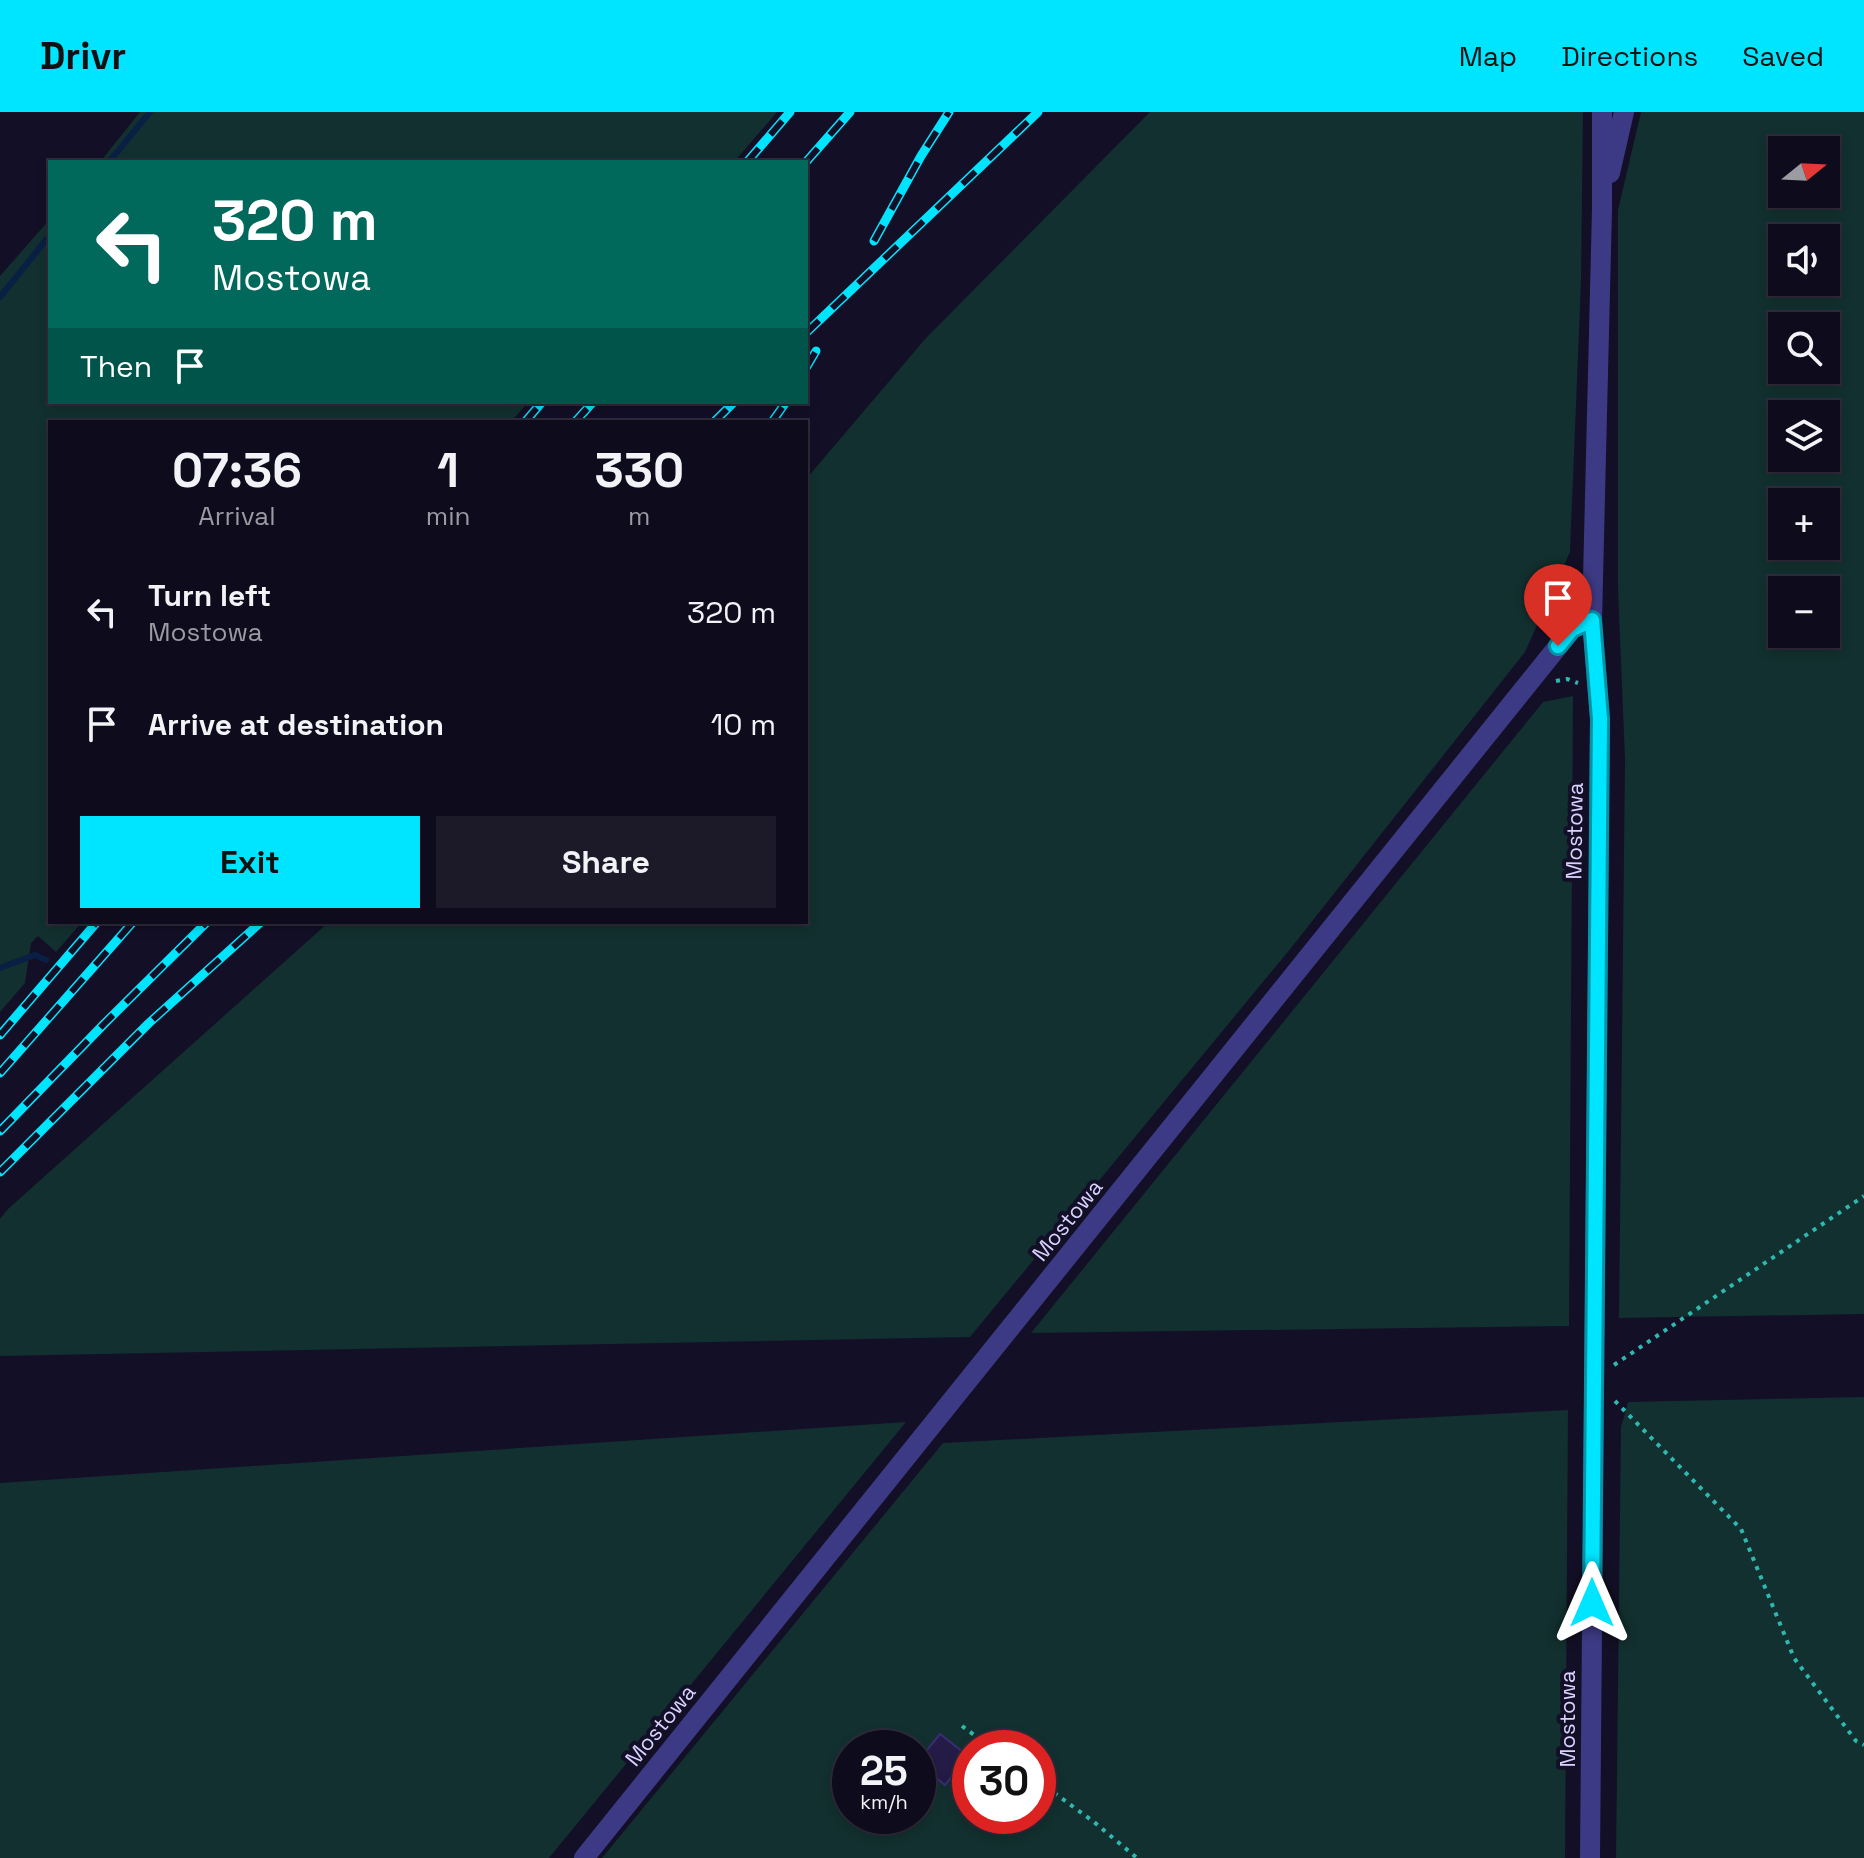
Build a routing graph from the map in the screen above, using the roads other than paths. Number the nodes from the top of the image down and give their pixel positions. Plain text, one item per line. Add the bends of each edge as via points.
1 (1602, 112) edge
2 (1624, 112) edge
3 (1602, 209) junction
4 (1592, 620) junction
5 (584, 1858) edge
6 (1590, 1858) edge

1 - 3 street, Mostowa
2 - 3 street, Mostowa
3 - 4 street, Mostowa
4 - 5 street, Mostowa via 1572,629
4 - 6 street, Mostowa via 1600,719

